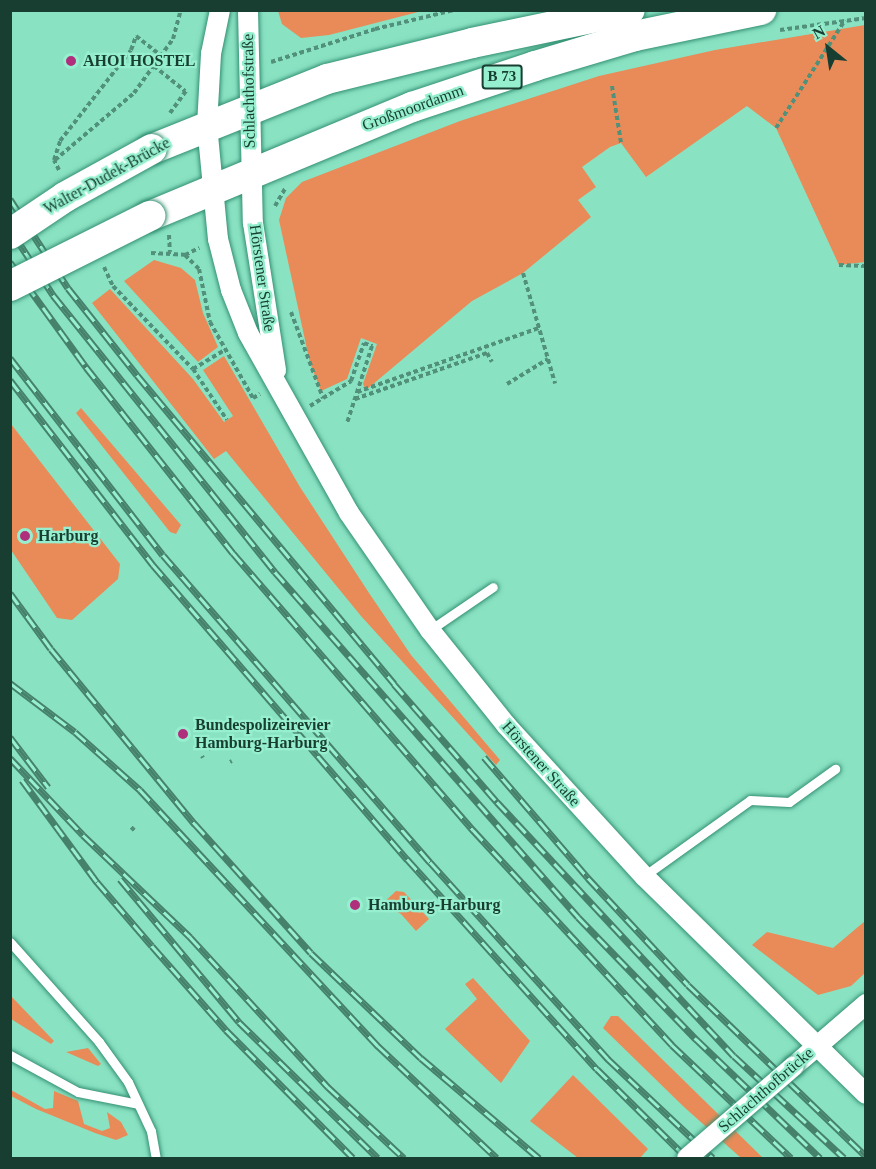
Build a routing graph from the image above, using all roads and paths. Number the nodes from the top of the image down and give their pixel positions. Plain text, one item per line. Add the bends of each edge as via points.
1 (181, 10) edge
2 (220, 10) edge
3 (248, 10) edge
4 (454, 10) edge
5 (630, 10) edge
6 (866, 18) edge
7 (845, 20) junction
8 (764, 21) edge
9 (162, 56) junction
10 (154, 66) junction
11 (248, 70) junction
12 (210, 82) junction
13 (612, 86) dead end
14 (250, 108) junction
15 (207, 124) junction
16 (776, 128) dead end
17 (621, 143) dead end
18 (54, 160) junction
19 (251, 171) junction
20 (64, 181) dead end
21 (293, 182) dead end
22 (211, 189) junction
23 (271, 214) dead end
24 (10, 234) edge
25 (151, 253) dead end
26 (104, 265) dead end
27 (838, 265) dead end
28 (866, 266) edge
29 (523, 273) dead end
30 (10, 286) edge
31 (289, 302) dead end
32 (539, 328) junction
33 (548, 359) junction
34 (492, 362) dead end
35 (193, 369) junction
36 (555, 383) dead end
37 (279, 384) junction
38 (507, 384) dead end
39 (357, 392) junction
40 (355, 399) junction
41 (227, 420) dead end
42 (346, 423) dead end
43 (494, 587) dead end
44 (430, 630) junction
45 (835, 769) dead end
46 (131, 827) dead end
47 (136, 832) dead end
48 (644, 876) junction
49 (10, 942) edge
50 (866, 1004) edge
51 (817, 1046) junction
52 (10, 1055) edge
53 (866, 1094) edge
54 (138, 1104) junction
55 (156, 1158) edge
56 (687, 1158) edge

1 - 9 path via 173,39
2 - 12 street, Schlachthofstraße
3 - 11 street, Schlachthofstraße
4 - 11 path via 375,29
5 - 14 main road, B 73 via 369,67
6 - 7 path
7 - 8 path
7 - 16 path
8 - 19 main road, Großmoordamm / B 73 via 635,36 544,62 412,107
9 - 10 path
9 - 18 path via 136,36 131,50 60,141
10 - 12 path via 185,91
10 - 18 path via 120,107
11 - 14 street, Schlachthofstraße
12 - 15 street, Schlachthofstraße
13 - 17 path
14 - 15 main road, B 73
14 - 19 street, Schlachthofstraße
15 - 22 street, Schlachthofstraße
15 - 24 main road, Walter-Dudek-Brücke / B 73, bridge via 152,148 65,197
18 - 20 path
19 - 22 main road, Großmoordamm / B 73
19 - 37 street, Hörstener Straße via 260,279
21 - 23 path
22 - 30 main road, B 73, bridge
22 - 37 street, Hörstener Straße via 231,290 248,333
25 - 35 path via 185,255 199,269 210,322 225,350
26 - 35 path via 113,286
27 - 28 path
29 - 32 path
31 - 39 path via 322,398 351,381 364,343 372,346
32 - 33 path
32 - 39 path
33 - 36 path
33 - 38 path
34 - 40 path via 487,353
35 - 41 path
37 - 44 street, Hörstener Straße via 349,513
39 - 40 path
40 - 42 path
43 - 44 lane
44 - 48 street, Hörstener Straße via 506,725
45 - 48 lane via 789,802 750,800
46 - 47 path
48 - 51 street, Hörstener Straße
49 - 54 lane via 99,1042 128,1082
50 - 51 street, Schlachthofbrücke
51 - 53 street, Hörstener Straße
51 - 56 street, Schlachthofbrücke, bridge
52 - 54 lane via 78,1092
54 - 55 lane via 151,1131

